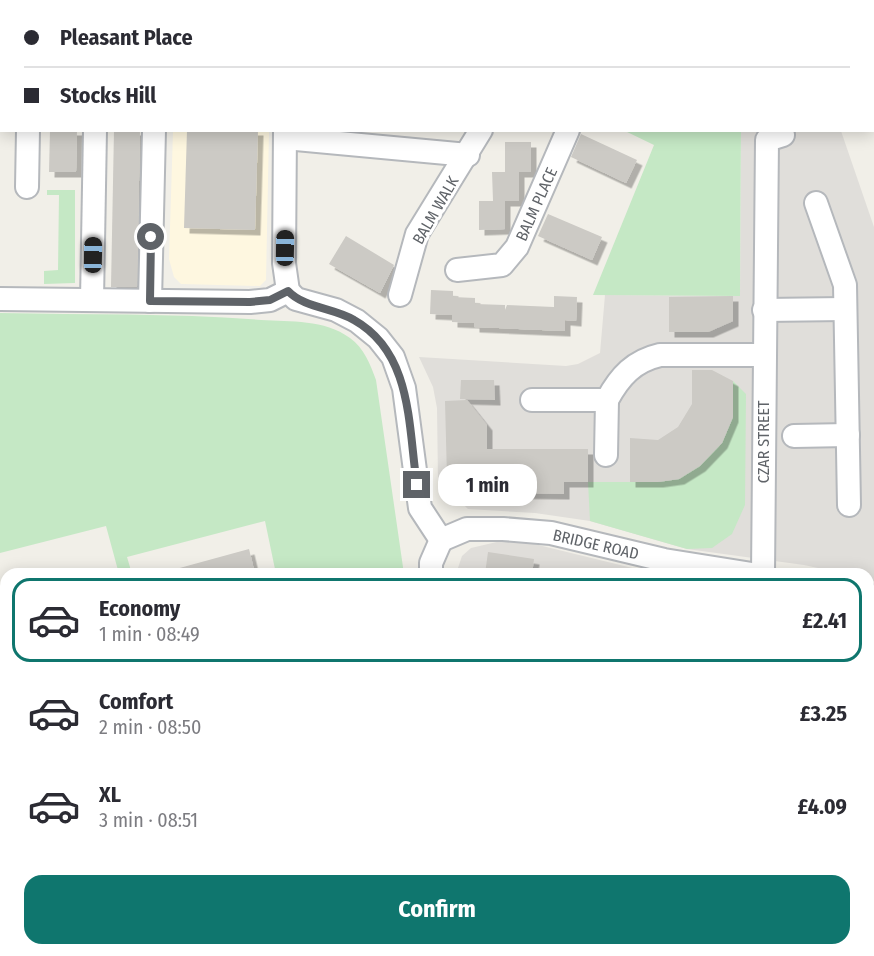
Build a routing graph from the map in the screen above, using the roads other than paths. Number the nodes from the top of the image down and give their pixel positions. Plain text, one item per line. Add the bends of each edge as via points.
1 (28, 132) edge
2 (95, 132) edge
3 (154, 132) edge
4 (480, 132) edge
5 (567, 132) edge
6 (285, 134) edge
7 (783, 135) dead end
8 (468, 155) junction
9 (27, 187) dead end
10 (816, 203) dead end
11 (457, 270) dead end
12 (288, 291) junction
13 (400, 295) dead end
14 (0, 299) edge
15 (92, 300) junction
16 (150, 301) junction
17 (845, 309) junction
18 (764, 310) junction
19 (764, 355) junction
20 (532, 400) dead end
21 (607, 400) junction
22 (848, 435) junction
23 (794, 436) dead end
24 (606, 455) dead end
25 (849, 506) dead end
26 (441, 540) junction
27 (431, 568) edge
28 (714, 568) edge
29 (763, 568) edge

1 - 9 street
2 - 15 street
3 - 16 street
4 - 8 street, BALM WALK
5 - 11 street, BALM PLACE via 517,247 502,265
6 - 8 street
6 - 12 street via 284,263
7 - 18 street, CZAR STREET via 767,140
8 - 13 street, BALM WALK via 417,234
10 - 17 street via 845,285
12 - 16 street via 270,300 250,302
12 - 26 street via 296,299 336,310 357,321 393,357 404,388 420,508
14 - 15 street
15 - 16 street
17 - 18 street
17 - 22 street
18 - 19 street, CZAR STREET
19 - 21 street via 660,355 644,359 617,382
19 - 29 street, CZAR STREET
20 - 21 street
21 - 24 street
22 - 23 street, CZAR STREET
22 - 25 street
26 - 27 street
26 - 28 street, BRIDGE ROAD via 467,529 551,533

